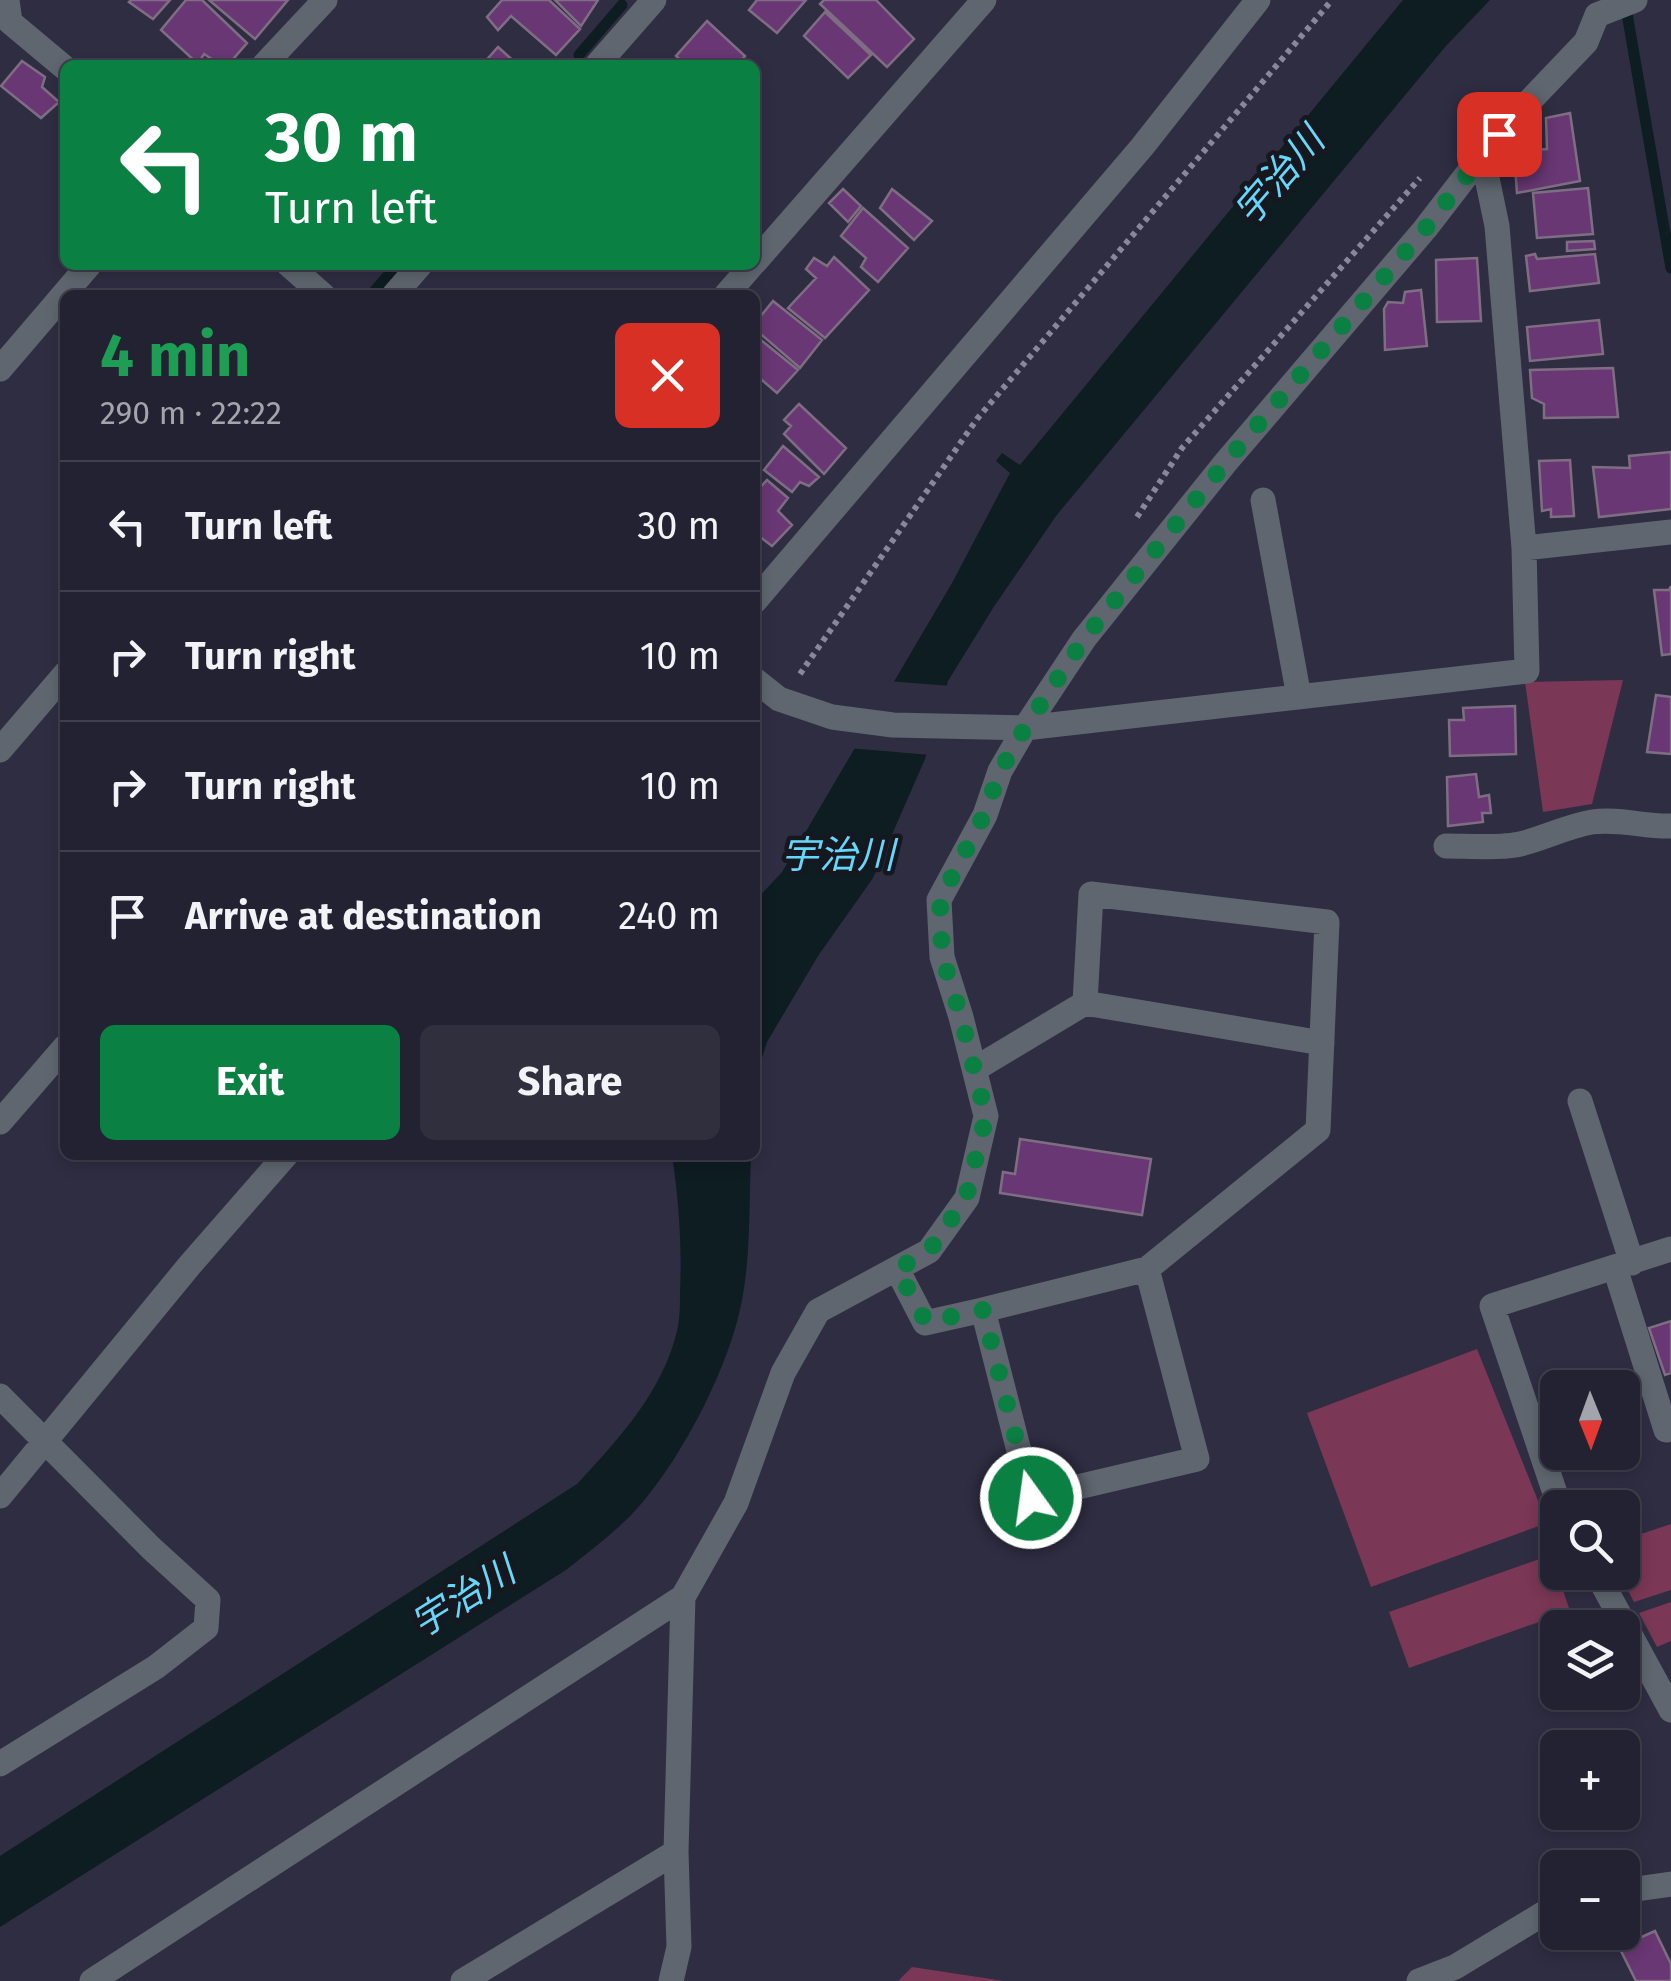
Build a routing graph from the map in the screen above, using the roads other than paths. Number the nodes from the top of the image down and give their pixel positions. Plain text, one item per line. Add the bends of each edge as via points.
1 (325, 0) edge
2 (654, 0) edge
3 (984, 0) edge
4 (1258, 0) edge
5 (1635, 0) edge
6 (6, 18) edge
7 (269, 60) edge
8 (600, 60) edge
9 (60, 64) edge
10 (1482, 154) junction
11 (760, 256) edge
12 (84, 270) edge
13 (295, 270) edge
14 (416, 270) edge
15 (748, 270) edge
16 (67, 290) edge
17 (317, 290) edge
18 (398, 290) edge
19 (730, 290) edge
20 (60, 298) edge
21 (0, 369) edge
22 (1263, 500) dead end
23 (1671, 532) edge
24 (1524, 548) junction
25 (760, 595) edge
26 (60, 680) edge
27 (760, 684) edge
28 (1300, 697) junction
29 (1025, 728) junction
30 (0, 750) edge
31 (1671, 826) edge
32 (1446, 846) dead end
33 (1085, 1003) junction
34 (1322, 1043) junction
35 (60, 1052) edge
36 (974, 1069) junction
37 (1580, 1101) dead end
38 (0, 1122) edge
39 (282, 1160) edge
40 (1671, 1249) edge
41 (1624, 1265) junction
42 (897, 1269) junction
43 (1147, 1270) junction
44 (983, 1310) junction
45 (0, 1396) edge
46 (1666, 1430) dead end
47 (45, 1442) junction
48 (1554, 1490) edge
49 (0, 1496) edge
50 (1606, 1590) edge
51 (684, 1597) junction
52 (1671, 1710) edge
53 (0, 1764) edge
54 (676, 1852) junction
55 (1670, 1885) edge
56 (1640, 1889) edge
57 (1540, 1916) edge
58 (92, 1981) edge
59 (463, 1981) edge
60 (671, 1981) edge
61 (1419, 1981) edge

1 - 7 street
2 - 8 street
3 - 11 street
4 - 25 street via 1129,162
5 - 10 street via 1597,15 1586,42
6 - 9 street
10 - 24 street via 1497,226
10 - 29 street via 1096,624
12 - 16 street
13 - 17 street
14 - 18 street
15 - 19 street
20 - 21 street
22 - 28 street
23 - 24 street
24 - 28 street via 1526,671
26 - 30 street
27 - 29 street via 786,702 870,724
28 - 29 street
29 - 36 street via 940,900 942,956
31 - 32 street via 1594,822 1521,845
33 - 34 street
33 - 34 street via 1092,894 1328,922
33 - 36 street
34 - 43 street via 1318,1130
35 - 38 street
36 - 42 street via 986,1116 966,1198 929,1251
37 - 41 street
39 - 47 street
40 - 41 street
41 - 46 street
41 - 48 street via 1492,1306
42 - 44 street via 926,1322
42 - 51 street via 818,1311 783,1373 736,1503
43 - 44 street
43 - 44 street via 1196,1459 1031,1498
45 - 47 street
47 - 49 street
47 - 53 street via 208,1600 206,1628
50 - 52 street
51 - 54 street
51 - 58 street
54 - 59 street
54 - 60 street via 679,1947
55 - 56 street
57 - 61 street via 1456,1967

